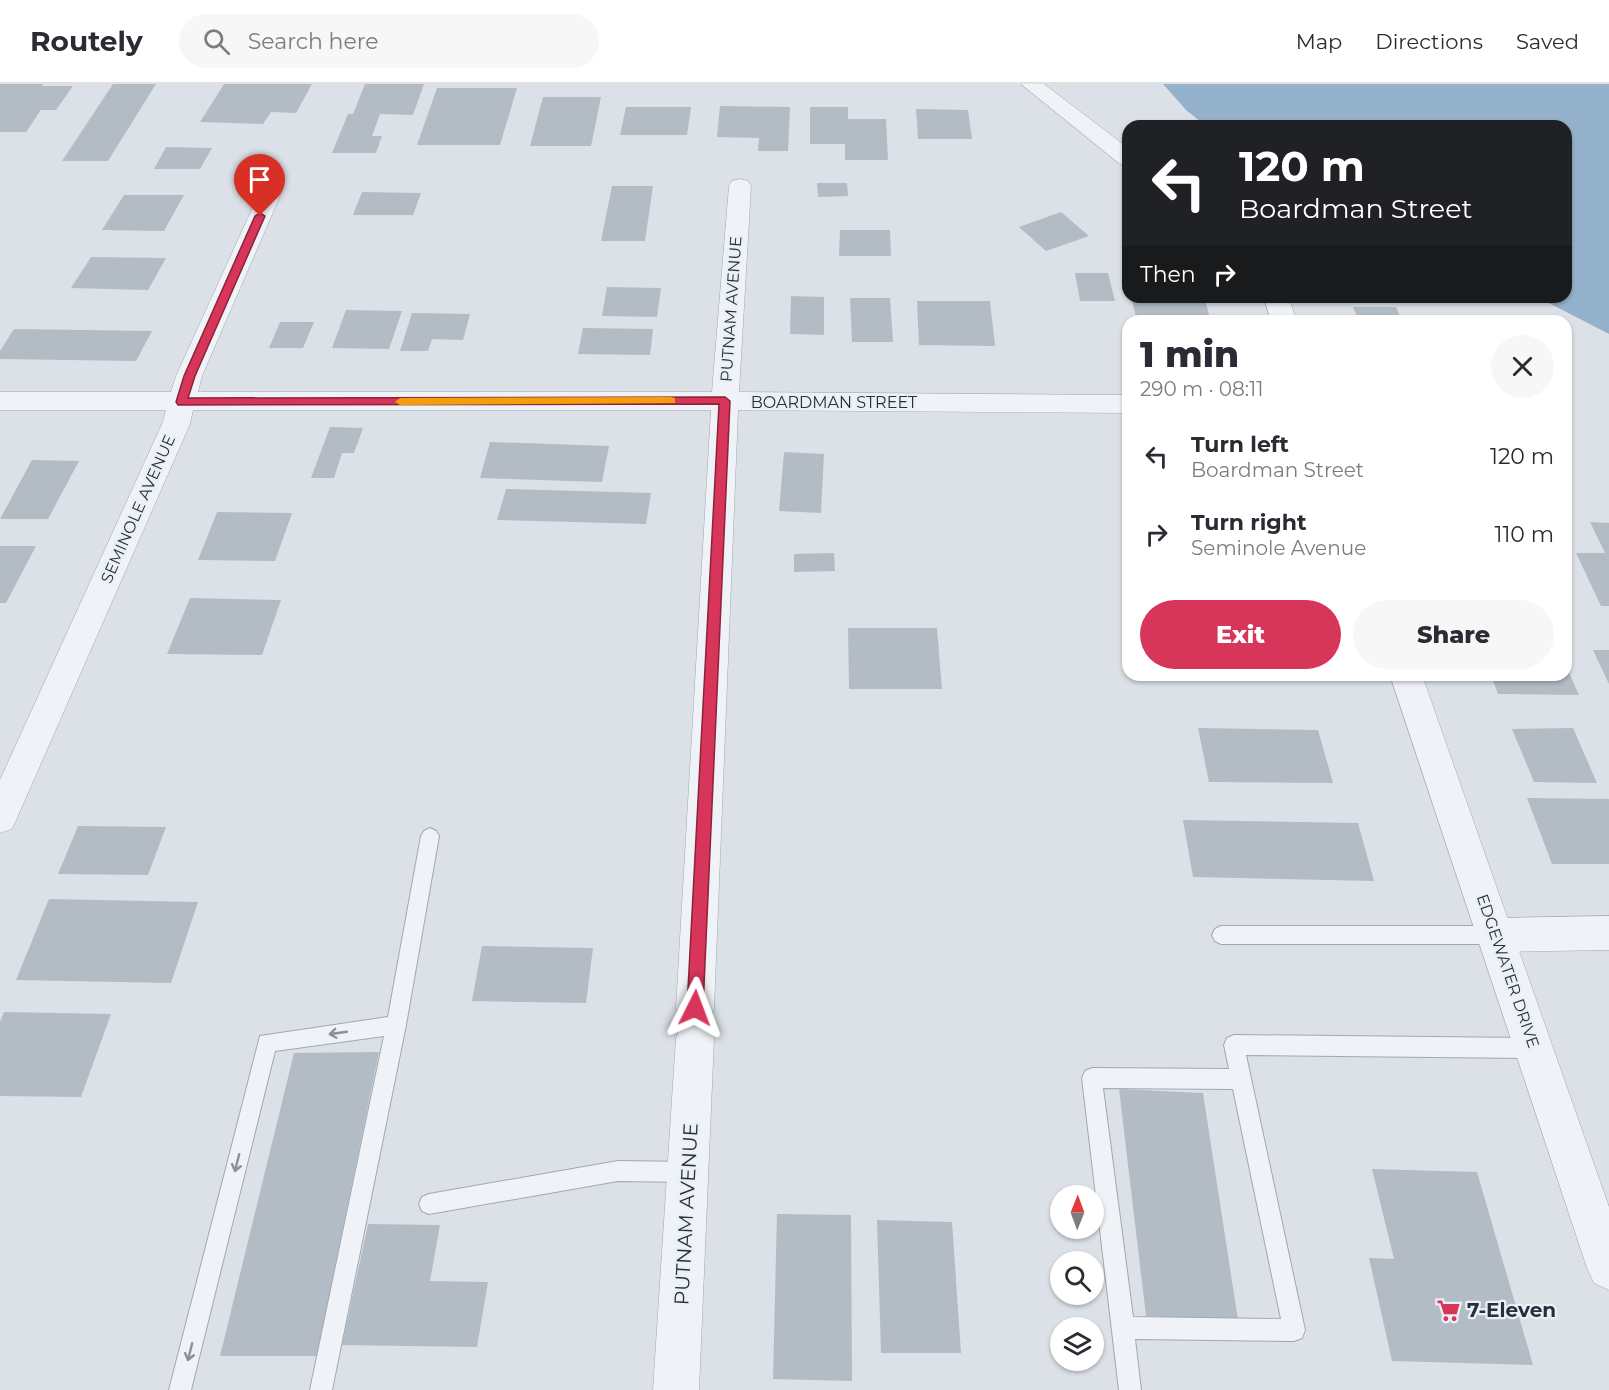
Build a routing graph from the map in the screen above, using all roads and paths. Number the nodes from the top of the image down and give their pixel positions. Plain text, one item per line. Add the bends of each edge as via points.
1 (1031, 84) edge
2 (1122, 154) edge
3 (740, 186) dead end
4 (269, 196) dead end
5 (0, 400) edge
6 (725, 401) junction
7 (182, 402) junction
8 (1122, 404) edge
9 (1408, 681) edge
10 (0, 818) edge
11 (430, 836) dead end
12 (1609, 933) edge
13 (1221, 935) dead end
14 (1496, 935) junction
15 (396, 1024) junction
16 (1534, 1048) junction
17 (1242, 1079) junction
18 (688, 1172) junction
19 (429, 1204) dead end
20 (1609, 1268) edge
21 (1123, 1328) junction
22 (180, 1390) edge
23 (321, 1390) edge
24 (676, 1390) edge
25 (1130, 1390) edge

1 - 2 street
3 - 6 street, PUTNAM AVENUE
4 - 7 street, SEMINOLE AVENUE via 189,376
5 - 7 street, BOARDMAN STREET
6 - 7 street, BOARDMAN STREET
6 - 8 street, BOARDMAN STREET
6 - 18 street, PUTNAM AVENUE
7 - 10 street, SEMINOLE AVENUE via 172,434
9 - 14 street, EDGEWATER DRIVE
11 - 15 lane
12 - 14 street
13 - 14 lane
14 - 16 street, EDGEWATER DRIVE
15 -> 22 lane via 267,1043
15 - 23 lane
16 - 17 lane via 1234,1044
16 - 20 street, EDGEWATER DRIVE
17 - 21 lane via 1092,1078
17 - 21 lane via 1294,1330
18 - 19 lane via 618,1171
18 - 24 street, PUTNAM AVENUE
21 - 25 lane

